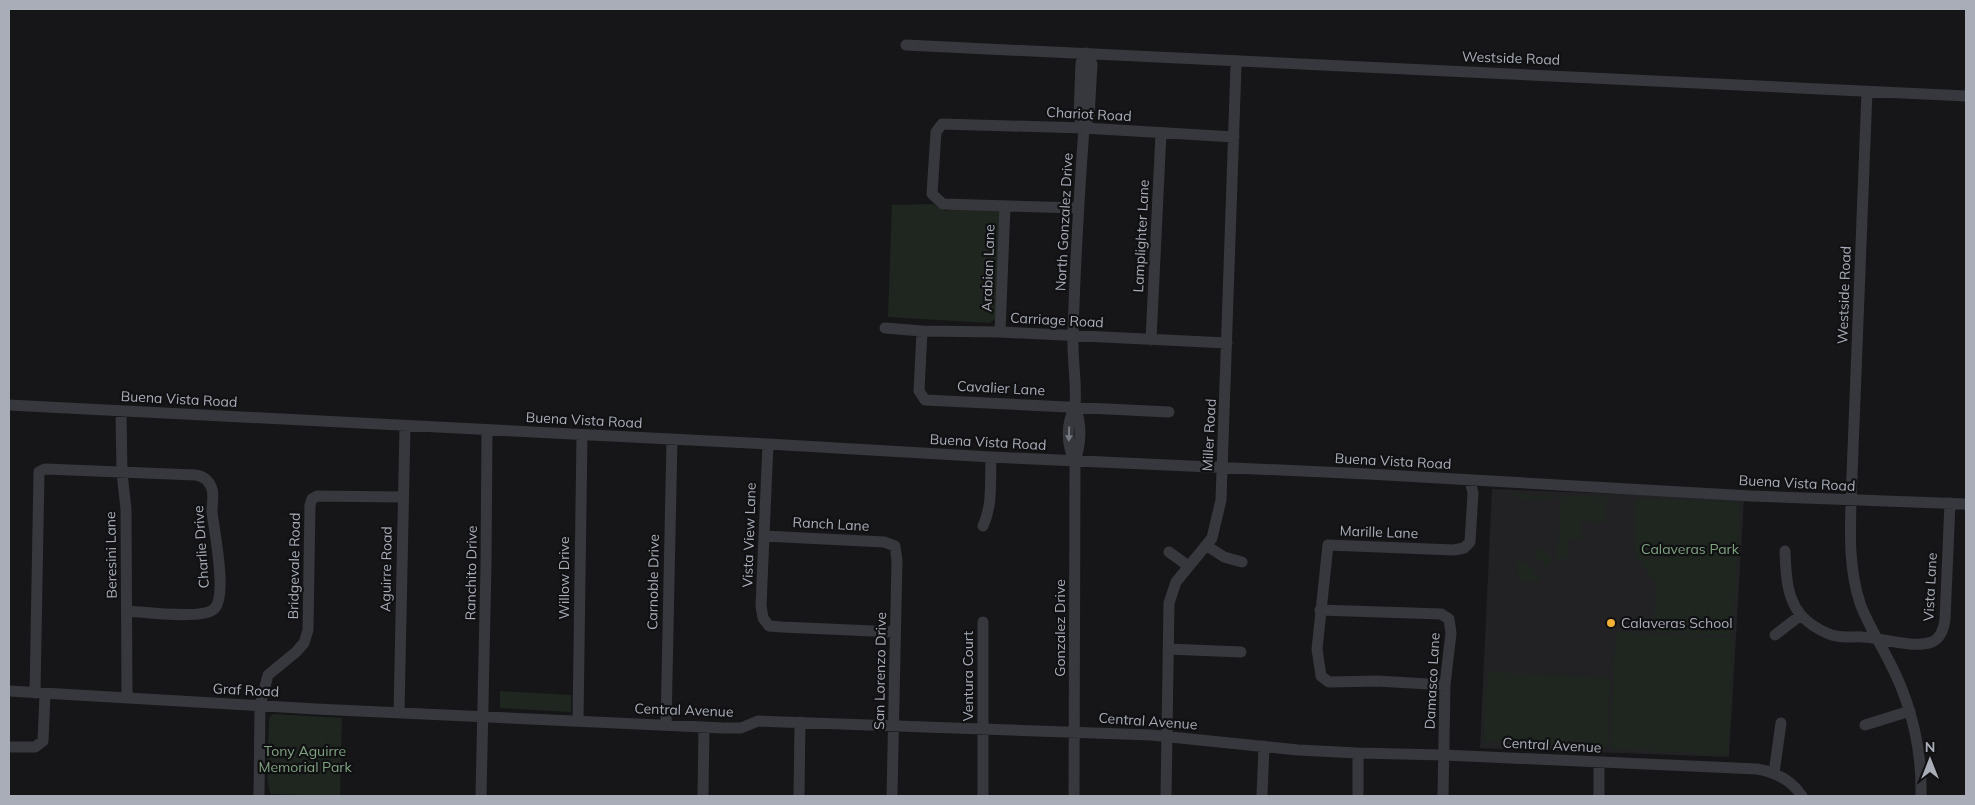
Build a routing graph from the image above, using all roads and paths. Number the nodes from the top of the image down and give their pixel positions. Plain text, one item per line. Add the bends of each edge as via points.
1 (906, 45) dead end
2 (1086, 53) junction
3 (1239, 61) junction
4 (1867, 90) junction
5 (1966, 96) edge
6 (1084, 128) junction
7 (1161, 133) junction
8 (1234, 137) junction
9 (1005, 206) junction
10 (1078, 208) junction
11 (885, 328) dead end
12 (922, 331) junction
13 (1000, 332) junction
14 (1073, 337) junction
15 (1151, 340) junction
16 (1227, 343) junction
17 (9, 405) edge
18 (1075, 407) junction
19 (121, 412) junction
20 (1169, 412) dead end
21 (405, 426) junction
22 (487, 430) junction
23 (582, 435) junction
24 (672, 439) junction
25 (768, 444) junction
26 (991, 457) junction
27 (1075, 461) junction
28 (1223, 468) junction
29 (122, 473) junction
30 (1470, 481) junction
31 (402, 497) junction
32 (1851, 501) junction
33 (1950, 503) junction
34 (1966, 504) edge
35 (983, 526) dead end
36 (764, 536) junction
37 (895, 546) joint
38 (1207, 546) junction
39 (1785, 551) dead end
40 (1169, 552) dead end
41 (1242, 562) dead end
42 (1187, 566) junction
43 (1320, 610) junction
44 (127, 611) junction
45 (1801, 614) junction
46 (983, 622) dead end
47 (895, 632) junction
48 (1775, 635) dead end
49 (1876, 638) junction
50 (1168, 649) junction
51 (1241, 652) dead end
52 (1445, 685) junction
53 (9, 691) edge
54 (40, 694) junction
55 (127, 698) junction
56 (260, 706) junction
57 (1910, 711) junction
58 (400, 713) junction
59 (483, 717) junction
60 (578, 721) junction
61 (800, 722) junction
62 (1781, 723) dead end
63 (666, 725) junction
64 (893, 725) junction
65 (1865, 725) dead end
66 (704, 727) junction
67 (982, 730) junction
68 (1074, 732) junction
69 (1167, 737) junction
70 (1264, 746) junction
71 (9, 748) edge
72 (1358, 753) junction
73 (1444, 755) junction
74 (1599, 762) junction
75 (1774, 773) junction
76 (259, 796) edge
77 (481, 796) edge
78 (703, 796) edge
79 (799, 796) edge
80 (892, 796) edge
81 (983, 796) edge
82 (1074, 796) edge
83 (1166, 796) edge
84 (1262, 796) edge
85 (1358, 796) edge
86 (1443, 796) edge
87 (1599, 796) edge
88 (1802, 796) edge
89 (1922, 796) edge

1 - 2 street, Westside Road
2 - 3 street, Westside Road
2 - 6 street, North Gonzalez Drive via 1081,63 1079,117
3 - 4 street, Westside Road
3 - 8 street, Miller Road via 1236,66
4 - 5 street, Westside Road
4 - 32 street, Westside Road
6 - 7 street, Chariot Road
6 - 9 street, Chariot Road via 942,124 936,132 932,194 943,204
6 - 10 street, North Gonzalez Drive
7 - 8 street, Chariot Road
7 - 15 street, Lamplighter Lane
8 - 16 street, Miller Road
9 - 10 street
9 - 13 street, Arabian Lane
10 - 14 street, North Gonzalez Drive
11 - 12 street, Carriage Road
12 - 13 street, Carriage Road
12 - 18 street, Cavalier Lane via 920,391 925,400
13 - 14 street, Carriage Road
14 - 15 street, Carriage Road
14 - 18 street, North Gonzalez Drive
15 - 16 street, Carriage Road
16 - 28 street, Miller Road
17 - 19 street, Buena Vista Road
18 - 20 street, Cavalier Lane
18 - 27 street, North Gonzalez Drive via 1079,418 1079,450
19 - 21 street, Buena Vista Road
19 - 29 street, Beresini Lane
21 - 22 street, Buena Vista Road
21 - 31 street, Aguirre Road
22 - 23 street, Buena Vista Road
22 - 59 street, Ranchito Drive
23 - 24 street, Buena Vista Road
23 - 60 street, Willow Drive
24 - 25 street, Buena Vista Road
24 - 63 street, Carnoble Drive
25 - 26 street, Buena Vista Road
25 - 36 street, Vista View Lane
26 - 27 street, Buena Vista Road
26 - 35 street via 989,512
27 - 28 street, Buena Vista Road
27 - 68 street, Gonzalez Drive
28 - 30 street, Buena Vista Road
28 - 38 street, Miller Road via 1218,516
29 - 44 street, Beresini Lane via 126,508
29 - 44 street, Charlie Drive via 195,475 209,482 219,562 219,602 214,610 189,615
29 - 54 street via 45,469 39,472
30 - 32 street, Buena Vista Road
30 - 43 street, Marille Lane via 1473,493 1470,542 1464,548 1328,545
31 - 56 street, Bridgevale Road via 317,496 312,499 308,630 304,643 296,652 268,675
31 - 58 street, Aguirre Road
32 - 33 street, Buena Vista Road
32 - 49 street, Westside Road via 1853,576
33 - 34 street, Buena Vista Road
33 - 49 street, Vista Lane via 1945,620 1941,634 1934,641 1923,643 1896,643
36 - 37 street, Ranch Lane via 884,542
36 - 47 street, Vista View Lane via 761,606 763,618 769,626
37 - 47 street, San Lorenzo Drive
38 - 41 street via 1224,557
38 - 42 street, Miller Road
39 - 45 street via 1787,584
40 - 42 street
42 - 50 street, Miller Road via 1171,594
43 - 52 street, Marille Lane via 1317,649 1321,676 1329,682
43 - 52 street, Damasco Lane via 1441,614 1449,620 1452,633
44 - 55 street, Beresini Lane
45 - 48 street
45 - 49 street via 1829,634
46 - 67 street, Ventura Court
47 - 64 street, San Lorenzo Drive
49 - 57 street, Westside Road
50 - 51 street
50 - 69 street, Miller Road
52 - 73 street, Damasco Lane
53 - 54 street, Graf Road
54 - 55 street, Graf Road
54 - 71 street via 43,741 35,747
55 - 56 street, Graf Road
56 - 58 street, Graf Road
56 - 76 street, Bridgevale Road
57 - 65 street
57 - 89 street, Westside Road via 1921,758
58 - 59 street, Graf Road
59 - 60 street, Central Avenue
59 - 77 street, Ranchito Drive
60 - 63 street, Central Avenue
61 - 64 street, Central Avenue
61 - 66 street, Central Avenue via 758,721 738,728
61 - 79 street
62 - 75 street
63 - 66 street, Central Avenue
64 - 67 street, Central Avenue
64 - 80 street, San Lorenzo Drive
66 - 78 street
67 - 68 street, Central Avenue
67 - 81 street, Ventura Court
68 - 69 street, Central Avenue
68 - 82 street, Gonzalez Drive
69 - 70 street, Central Avenue
69 - 83 street, Miller Road
70 - 72 street, Central Avenue
70 - 84 street
72 - 73 street, Central Avenue
72 - 85 street
73 - 74 street, Central Avenue
73 - 86 street, Damasco Lane
74 - 75 street, Central Avenue via 1757,769
74 - 87 street
75 - 88 street, Central Avenue via 1788,781

